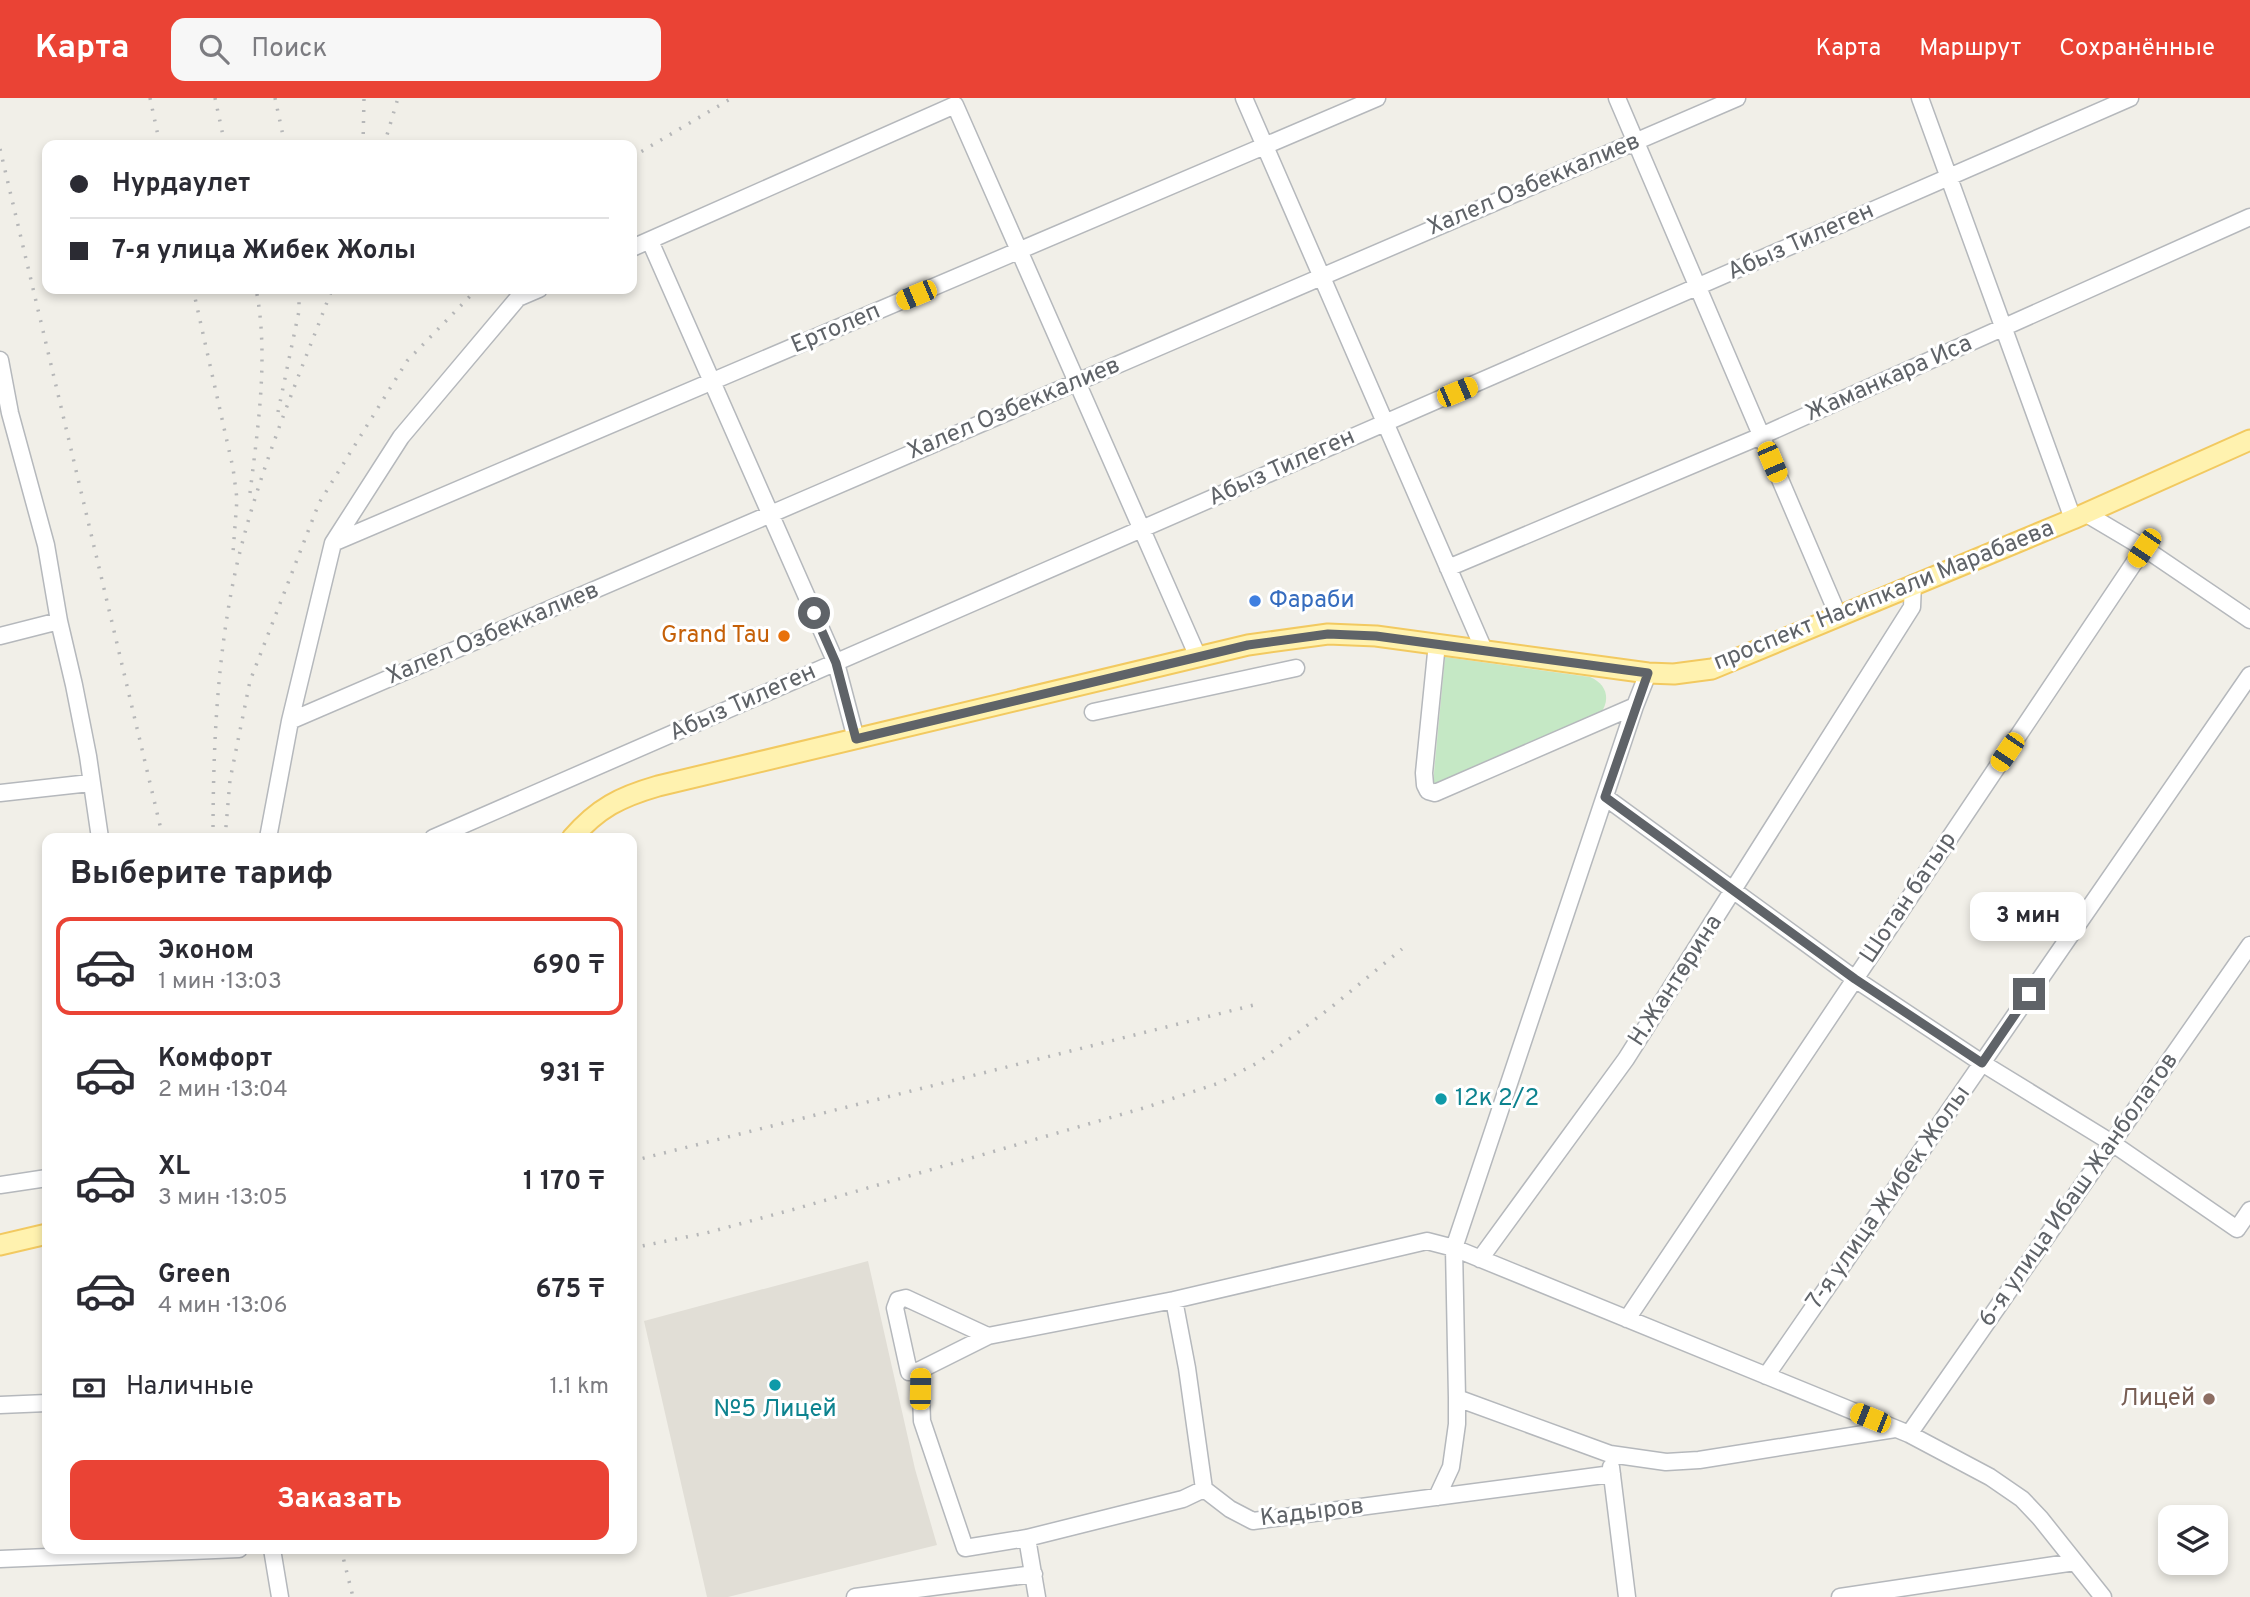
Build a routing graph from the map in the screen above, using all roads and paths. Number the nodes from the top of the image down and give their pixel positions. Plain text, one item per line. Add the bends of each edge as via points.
1 (1244, 98) edge
2 (1377, 98) edge
3 (1617, 98) edge
4 (1737, 98) edge
5 (1920, 98) edge
6 (2130, 98) edge
7 (1636, 142) junction
8 (1266, 145) junction
9 (1949, 177) junction
10 (2250, 217) edge
11 (650, 240) junction
12 (637, 246) edge
13 (1019, 251) junction
14 (1322, 277) junction
15 (1698, 287) junction
16 (527, 294) edge
17 (2003, 327) junction
18 (0, 360) edge
19 (712, 382) junction
20 (1077, 382) junction
21 (1385, 423) junction
22 (1762, 436) junction
23 (2250, 440) edge
24 (770, 514) junction
25 (2079, 516) junction
26 (1142, 529) junction
27 (333, 543) junction
28 (2144, 548) junction
29 (1448, 568) junction
30 (1913, 583) junction
31 (1838, 615) junction
32 (2250, 620) edge
33 (59, 621) junction
34 (0, 636) edge
35 (1437, 643) junction
36 (1484, 650) junction
37 (1198, 657) junction
38 (836, 663) junction
39 (1296, 668) dead end
40 (1648, 673) junction
41 (2250, 675) edge
42 (1635, 706) junction
43 (1093, 712) dead end
44 (290, 721) junction
45 (856, 739) junction
46 (90, 783) junction
47 (0, 793) edge
48 (1605, 797) junction
49 (99, 833) edge
50 (269, 833) edge
51 (445, 833) edge
52 (576, 833) edge
53 (1734, 891) junction
54 (2250, 945) edge
55 (1855, 979) junction
56 (1982, 1063) junction
57 (2112, 1143) junction
58 (42, 1179) edge
59 (0, 1185) edge
60 (2250, 1210) edge
61 (42, 1235) edge
62 (0, 1245) edge
63 (1454, 1248) junction
64 (1480, 1259) junction
65 (1174, 1300) junction
66 (1627, 1319) junction
67 (988, 1335) junction
68 (920, 1370) junction
69 (1766, 1376) junction
70 (1457, 1398) junction
71 (42, 1403) edge
72 (0, 1405) edge
73 (1902, 1432) junction
74 (1611, 1454) junction
75 (1612, 1474) junction
76 (1204, 1489) junction
77 (1437, 1497) junction
78 (1027, 1538) junction
79 (120, 1554) edge
80 (273, 1554) edge
81 (0, 1559) edge
82 (2075, 1562) junction
83 (1034, 1574) junction
84 (280, 1597) edge
85 (855, 1597) edge
86 (1037, 1597) edge
87 (1627, 1597) edge
88 (1840, 1597) edge
89 (2103, 1597) edge

1 - 8 street
2 - 8 street, Ертолеп
3 - 7 street
4 - 7 street, Халел Озбеккалиев
5 - 9 street
6 - 9 street, Абыз Тилеген
7 - 14 street, Халел Озбеккалиев
7 - 15 street
8 - 13 street, Ертолеп
8 - 14 street
9 - 15 street, Абыз Тилеген
9 - 17 street
10 - 17 street, Жаманкара Иса
11 - 12 street
11 - 13 street via 955,105
11 - 19 street
13 - 19 street, Ертолеп
13 - 20 street
14 - 20 street, Халел Озбеккалиев
14 - 21 street
15 - 21 street, Абыз Тилеген
15 - 22 street
16 - 27 street via 518,298 401,437
17 - 22 street, Жаманкара Иса
17 - 25 street
18 - 33 street via 46,545
19 - 24 street
19 - 27 street, Ертолеп
20 - 24 street, Халел Озбеккалиев
20 - 26 street
21 - 26 street, Абыз Тилеген
21 - 29 street
22 - 29 street, Жаманкара Иса
22 - 31 street
23 - 25 main road, проспект Насипкали Марабаева
24 - 38 street
24 - 44 street, Халел Озбеккалиев
25 - 28 street
25 - 30 main road, проспект Насипкали Марабаева
26 - 37 street
26 - 38 street, Абыз Тилеген
27 - 44 street
28 - 32 street
28 - 55 street, Шотан батыр
29 - 36 street
30 - 31 main road, проспект Насипкали Марабаева
30 - 53 street, Н.Жантөрина via 1912,607
31 - 40 main road, проспект Насипкали Марабаева via 1712,669
33 - 34 street
33 - 46 street
35 - 36 main road, проспект Насипкали Марабаева
35 - 37 main road, проспект Насипкали Марабаева via 1328,634
35 - 42 street via 1424,773 1428,791 1436,793
36 - 40 main road, проспект Насипкали Марабаева
37 - 45 main road, проспект Насипкали Марабаева
38 - 45 street
38 - 51 street, Абыз Тилеген
39 - 43 street
40 - 42 street
41 - 56 street, 7-я улица Жибек Жолы
42 - 48 street
44 - 50 street
45 - 52 main road, проспект Насипкали Марабаева via 629,794 603,808
46 - 47 street
46 - 49 street
48 - 53 street
48 - 63 street
53 - 55 street
53 - 64 street, Н.Жантөрина via 1626,1059
54 - 57 street, 6-я улица Ибаш Жанболатов
55 - 56 street
55 - 66 street, Шотан батыр
56 - 57 street
56 - 69 street, 7-я улица Жибек Жолы
57 - 60 street via 2236,1229
57 - 73 street, 6-я улица Ибаш Жанболатов
58 - 59 street
61 - 62 main road
63 - 64 street
63 - 65 street via 1427,1241
63 - 70 street
64 - 66 street
65 - 67 street
65 - 76 street
66 - 69 street
67 - 68 street
67 - 68 street via 906,1298 898,1300 895,1308 909,1372
68 - 78 street via 922,1421 965,1548
69 - 73 street
70 - 74 street
70 - 77 street via 1451,1467
71 - 72 street
73 - 74 street via 1699,1460 1667,1462
73 - 82 street via 1990,1477 2022,1499
74 - 75 street
75 - 77 street, Кадыров
75 - 87 street
76 - 77 street, Кадыров via 1253,1521
76 - 78 street via 1183,1500
78 - 83 street
79 - 81 street
80 - 84 street
82 - 88 street
82 - 89 street
83 - 85 street
83 - 86 street

